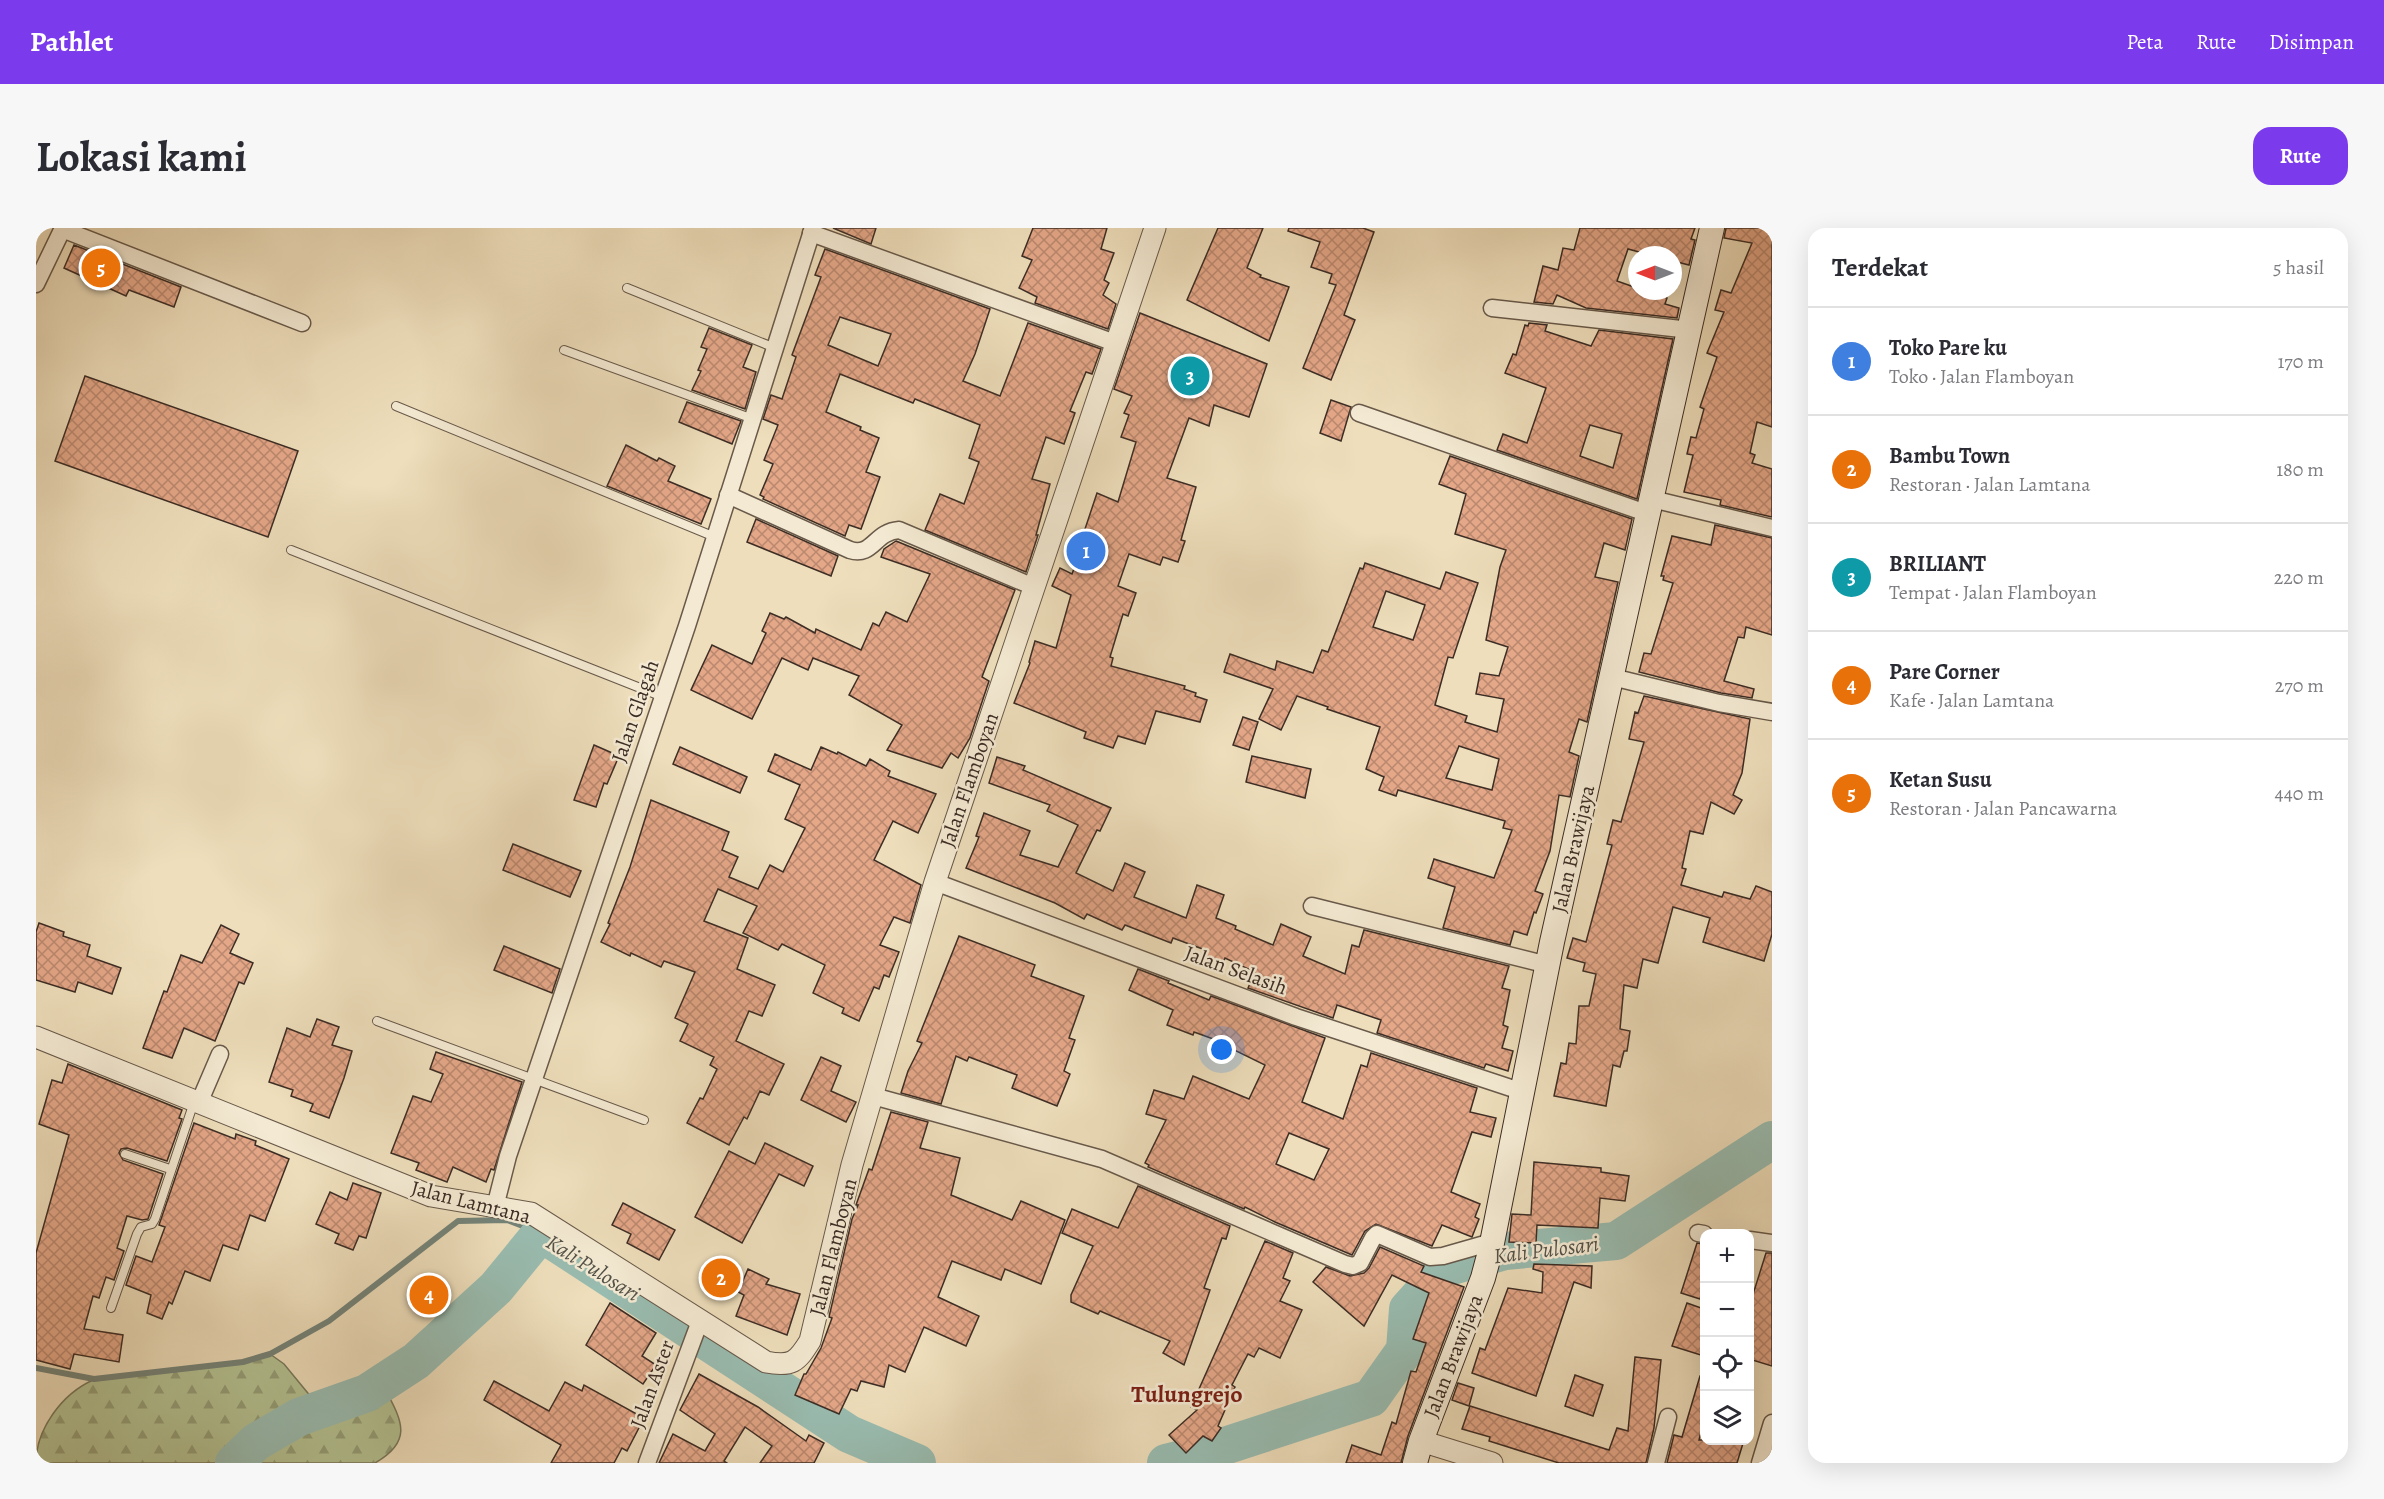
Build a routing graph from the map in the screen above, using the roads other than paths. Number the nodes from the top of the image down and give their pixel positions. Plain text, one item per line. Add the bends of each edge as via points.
1 (62, 228) edge
2 (1155, 228) edge
3 (1712, 228) edge
4 (812, 231) edge
5 (36, 284) edge
6 (627, 288) dead end
7 (1492, 308) dead end
8 (302, 323) dead end
9 (1690, 330) junction
10 (1115, 343) junction
11 (775, 348) junction
12 (564, 350) dead end
13 (396, 406) dead end
14 (1359, 413) dead end
15 (753, 419) junction
16 (728, 495) junction
17 (1650, 507) junction
18 (1772, 528) edge
19 (716, 537) junction
20 (291, 550) dead end
21 (1034, 587) junction
22 (1612, 677) junction
23 (663, 697) junction
24 (1772, 712) edge
25 (935, 882) junction
26 (1312, 906) dead end
27 (1548, 965) junction
28 (377, 1021) dead end
29 (36, 1037) edge
30 (220, 1054) dead end
31 (535, 1080) junction
32 (1523, 1092) junction
33 (873, 1096) junction
34 (197, 1102) junction
35 (644, 1120) dead end
36 (125, 1154) dead end
37 (170, 1169) junction
38 (495, 1207) junction
39 (1754, 1241) edge
40 (1772, 1244) edge
41 (1491, 1245) junction
42 (111, 1308) dead end
43 (700, 1321) junction
44 (810, 1341) joint
45 (1668, 1417) dead end
46 (1772, 1423) edge
47 (1418, 1452) edge
48 (647, 1463) edge
49 (1491, 1463) edge
50 (1656, 1463) edge
51 (1760, 1463) edge

1 - 5 street
1 - 8 street
2 - 10 street, Jalan Flamboyan
3 - 9 main road, Jalan Brawijaya
4 - 10 street
4 - 11 street, Jalan Glagah
6 - 11 lane
7 - 9 street
9 - 17 main road, Jalan Brawijaya
10 - 21 street, Jalan Flamboyan
11 - 15 street, Jalan Glagah
12 - 15 lane
13 - 19 lane
14 - 17 street
15 - 16 street, Jalan Glagah
16 - 19 street, Jalan Glagah
16 - 21 street via 859,553 888,531 899,530
17 - 18 street
17 - 22 main road, Jalan Brawijaya
19 - 23 street, Jalan Glagah
20 - 23 lane
21 - 25 street, Jalan Flamboyan
22 - 24 street via 1719,704
22 - 27 main road, Jalan Brawijaya
23 - 31 street, Jalan Glagah
25 - 32 street, Jalan Selasih via 1296,1017
25 - 33 street, Jalan Flamboyan
26 - 27 street
27 - 32 main road, Jalan Brawijaya
28 - 31 lane
29 - 34 street, Jalan Lamtana
30 - 34 street
31 - 35 lane
31 - 38 street, Jalan Glagah
32 - 41 main road, Jalan Brawijaya
33 - 41 street via 1102,1159 1353,1266 1360,1263 1377,1234 1430,1257
33 - 44 street, Jalan Flamboyan
34 - 37 lane
34 - 38 street, Jalan Lamtana via 431,1196
36 - 37 lane
37 - 42 lane via 155,1219 137,1234
38 - 43 street, Jalan Lamtana via 531,1213
39 - 40 street
41 - 47 main road, Jalan Brawijaya via 1483,1278
43 - 44 street, Jalan Lamtana via 766,1362 784,1365 799,1359
43 - 48 street, Jalan Aster
45 - 50 street
46 - 51 street
47 - 49 street

